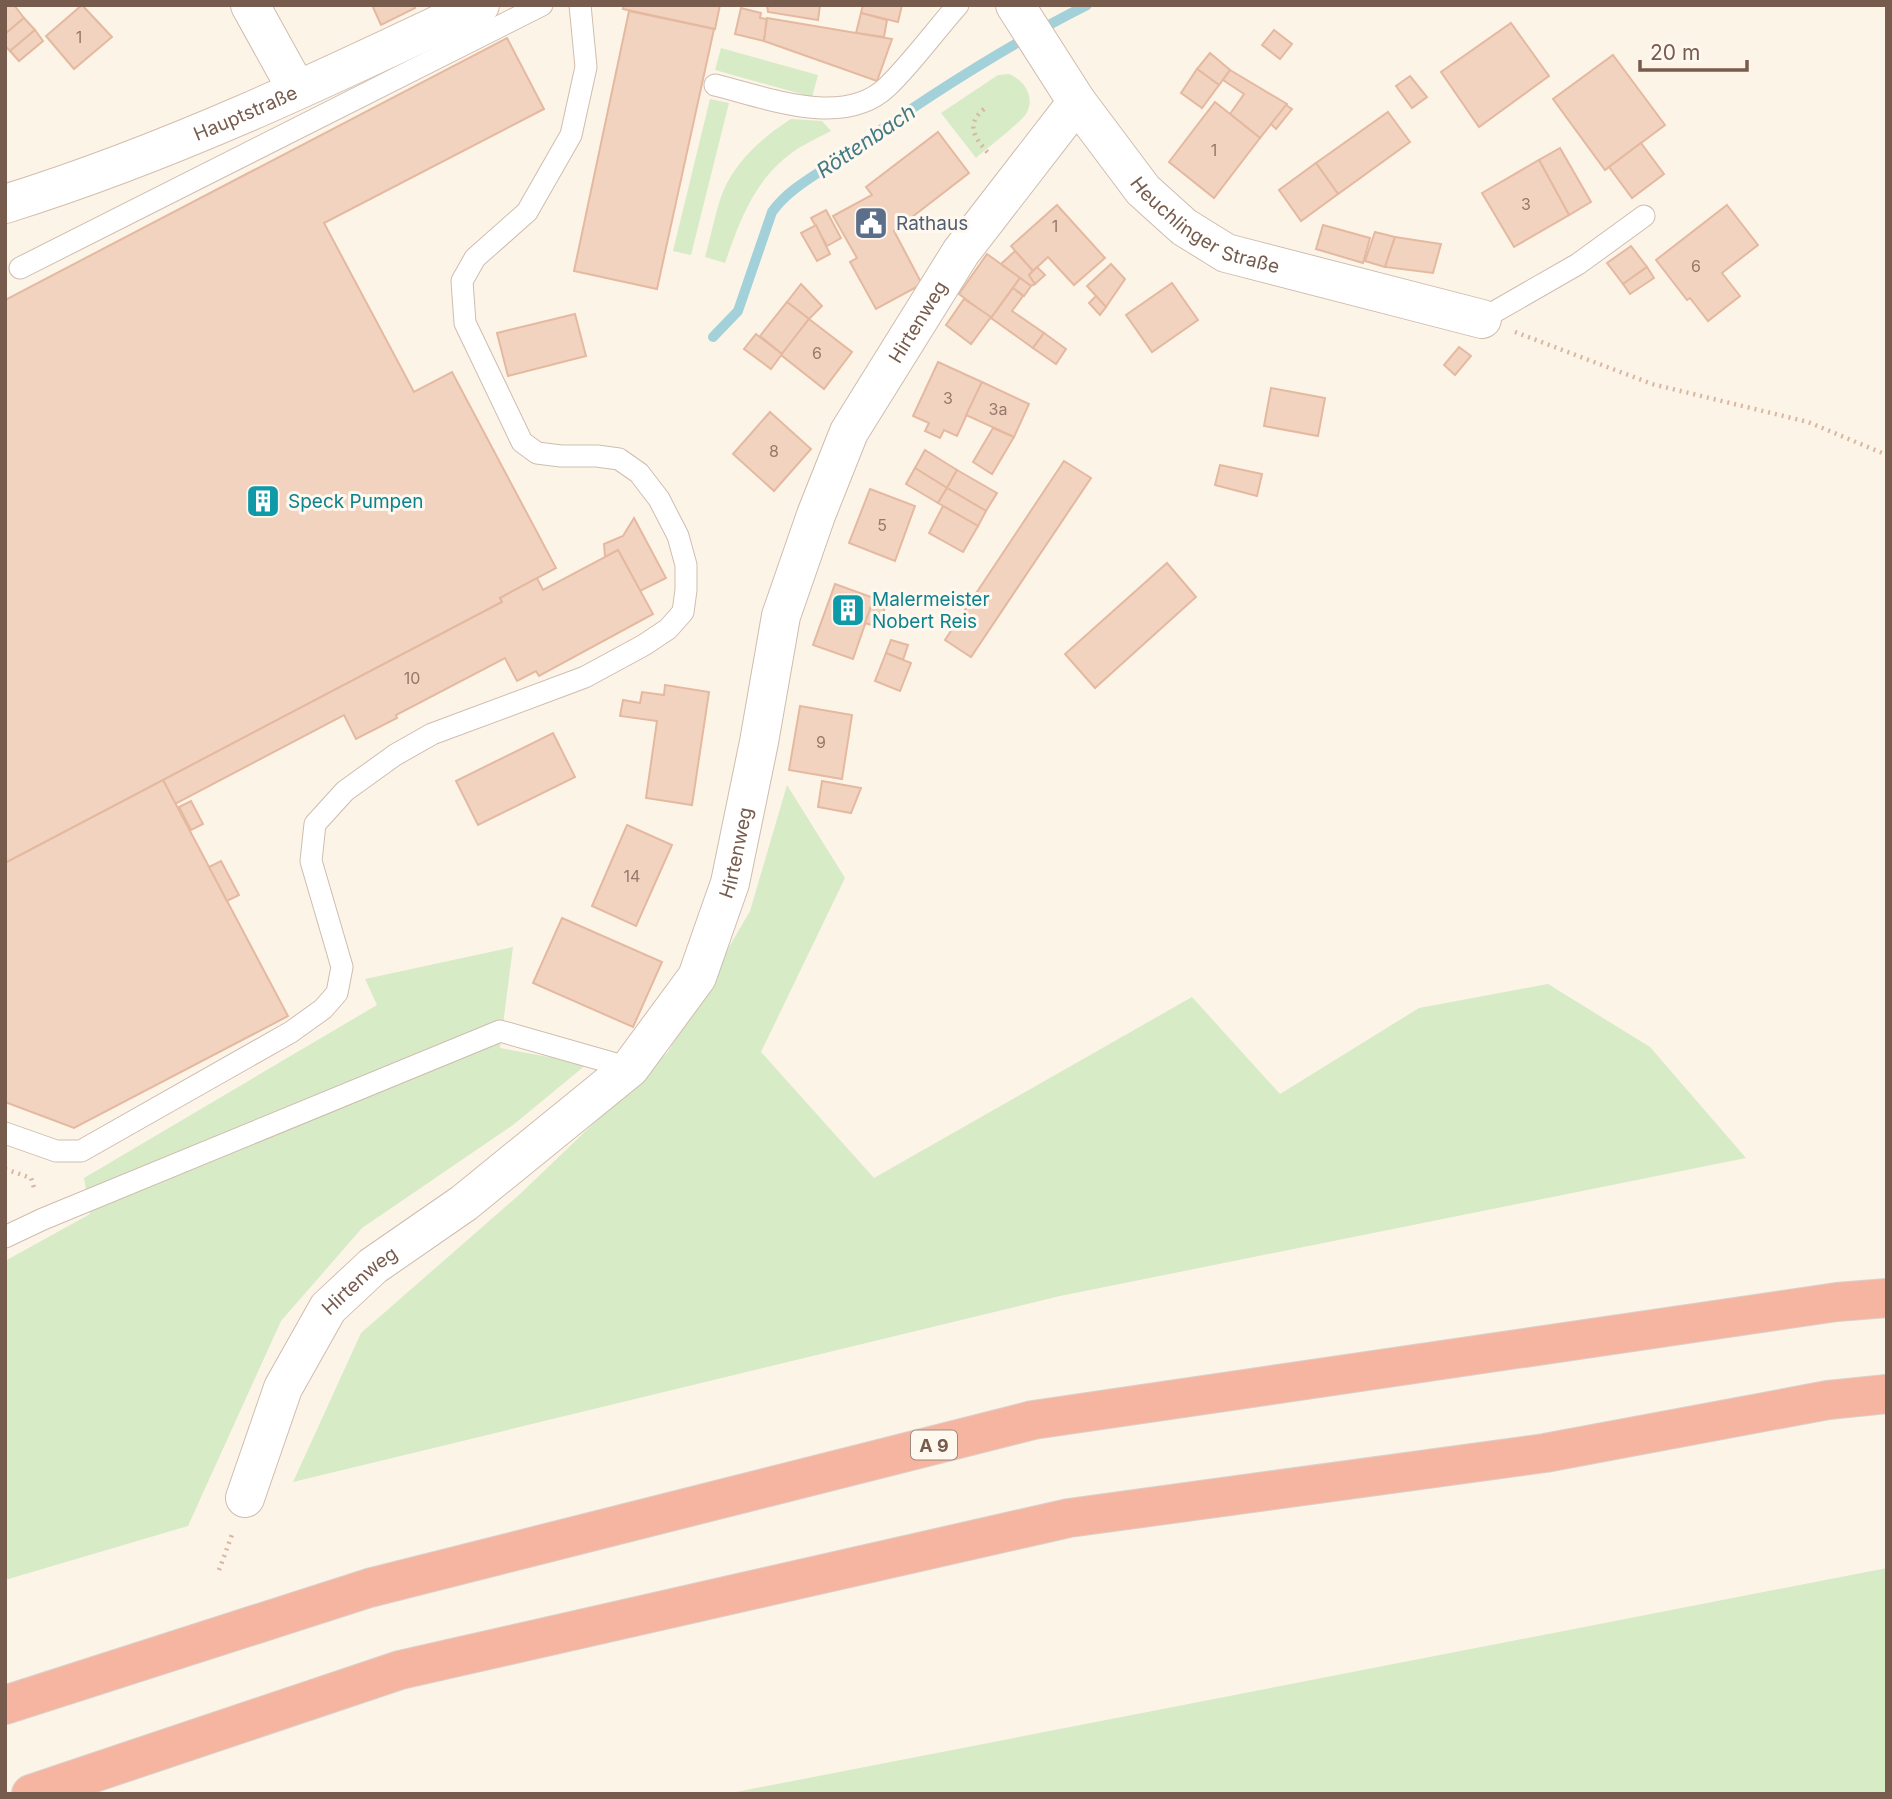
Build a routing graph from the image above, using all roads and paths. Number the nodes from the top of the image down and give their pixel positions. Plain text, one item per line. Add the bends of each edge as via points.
1 (250, 5) edge
2 (480, 5) edge
3 (542, 5) edge
4 (580, 5) edge
5 (958, 5) edge
6 (1015, 5) edge
7 (715, 85) dead end
8 (297, 90) junction
9 (1077, 102) junction
10 (984, 109) dead end
11 (1015, 183) junction
12 (5, 204) edge
13 (1644, 216) dead end
14 (20, 268) dead end
15 (1482, 319) junction
16 (1887, 455) edge
17 (630, 1068) junction
18 (5, 1133) edge
19 (5, 1169) edge
20 (43, 1219) junction
21 (5, 1237) edge
22 (1887, 1298) edge
23 (1887, 1394) edge
24 (245, 1498) dead end
25 (5, 1705) edge
26 (31, 1794) edge

1 - 8 street
2 - 8 street, Hauptstraße
3 - 14 lane
4 - 18 lane via 586,67 571,135 527,212 475,258 462,281 465,323 522,442 537,453 619,460 639,473 659,499 678,536 686,565 683,612 644,645 584,677 432,734 345,791 322,816 315,824 311,861 342,967 337,993 323,1009 81,1151 56,1151
5 - 7 lane via 885,89 859,103 815,109
6 - 9 street, Heuchlinger Straße
8 - 12 street, Hauptstraße via 167,148
9 - 11 street, Hirtenweg
9 - 15 street, Heuchlinger Straße via 1143,190 1184,227 1226,253
10 - 11 path via 977,114 974,137
11 - 17 street, Hirtenweg via 961,252 849,432 781,616 730,883 697,977
13 - 15 lane via 1578,264
15 - 16 path via 1652,384 1808,422
17 - 20 lane via 500,1031
17 - 24 street, Hirtenweg via 464,1203 373,1266 328,1308 283,1388
19 - 20 path via 31,1178
20 - 21 lane
22 - 25 highway, A 9 via 1033,1420 369,1588
23 - 26 highway via 1828,1400 1545,1453 1069,1518 400,1670

